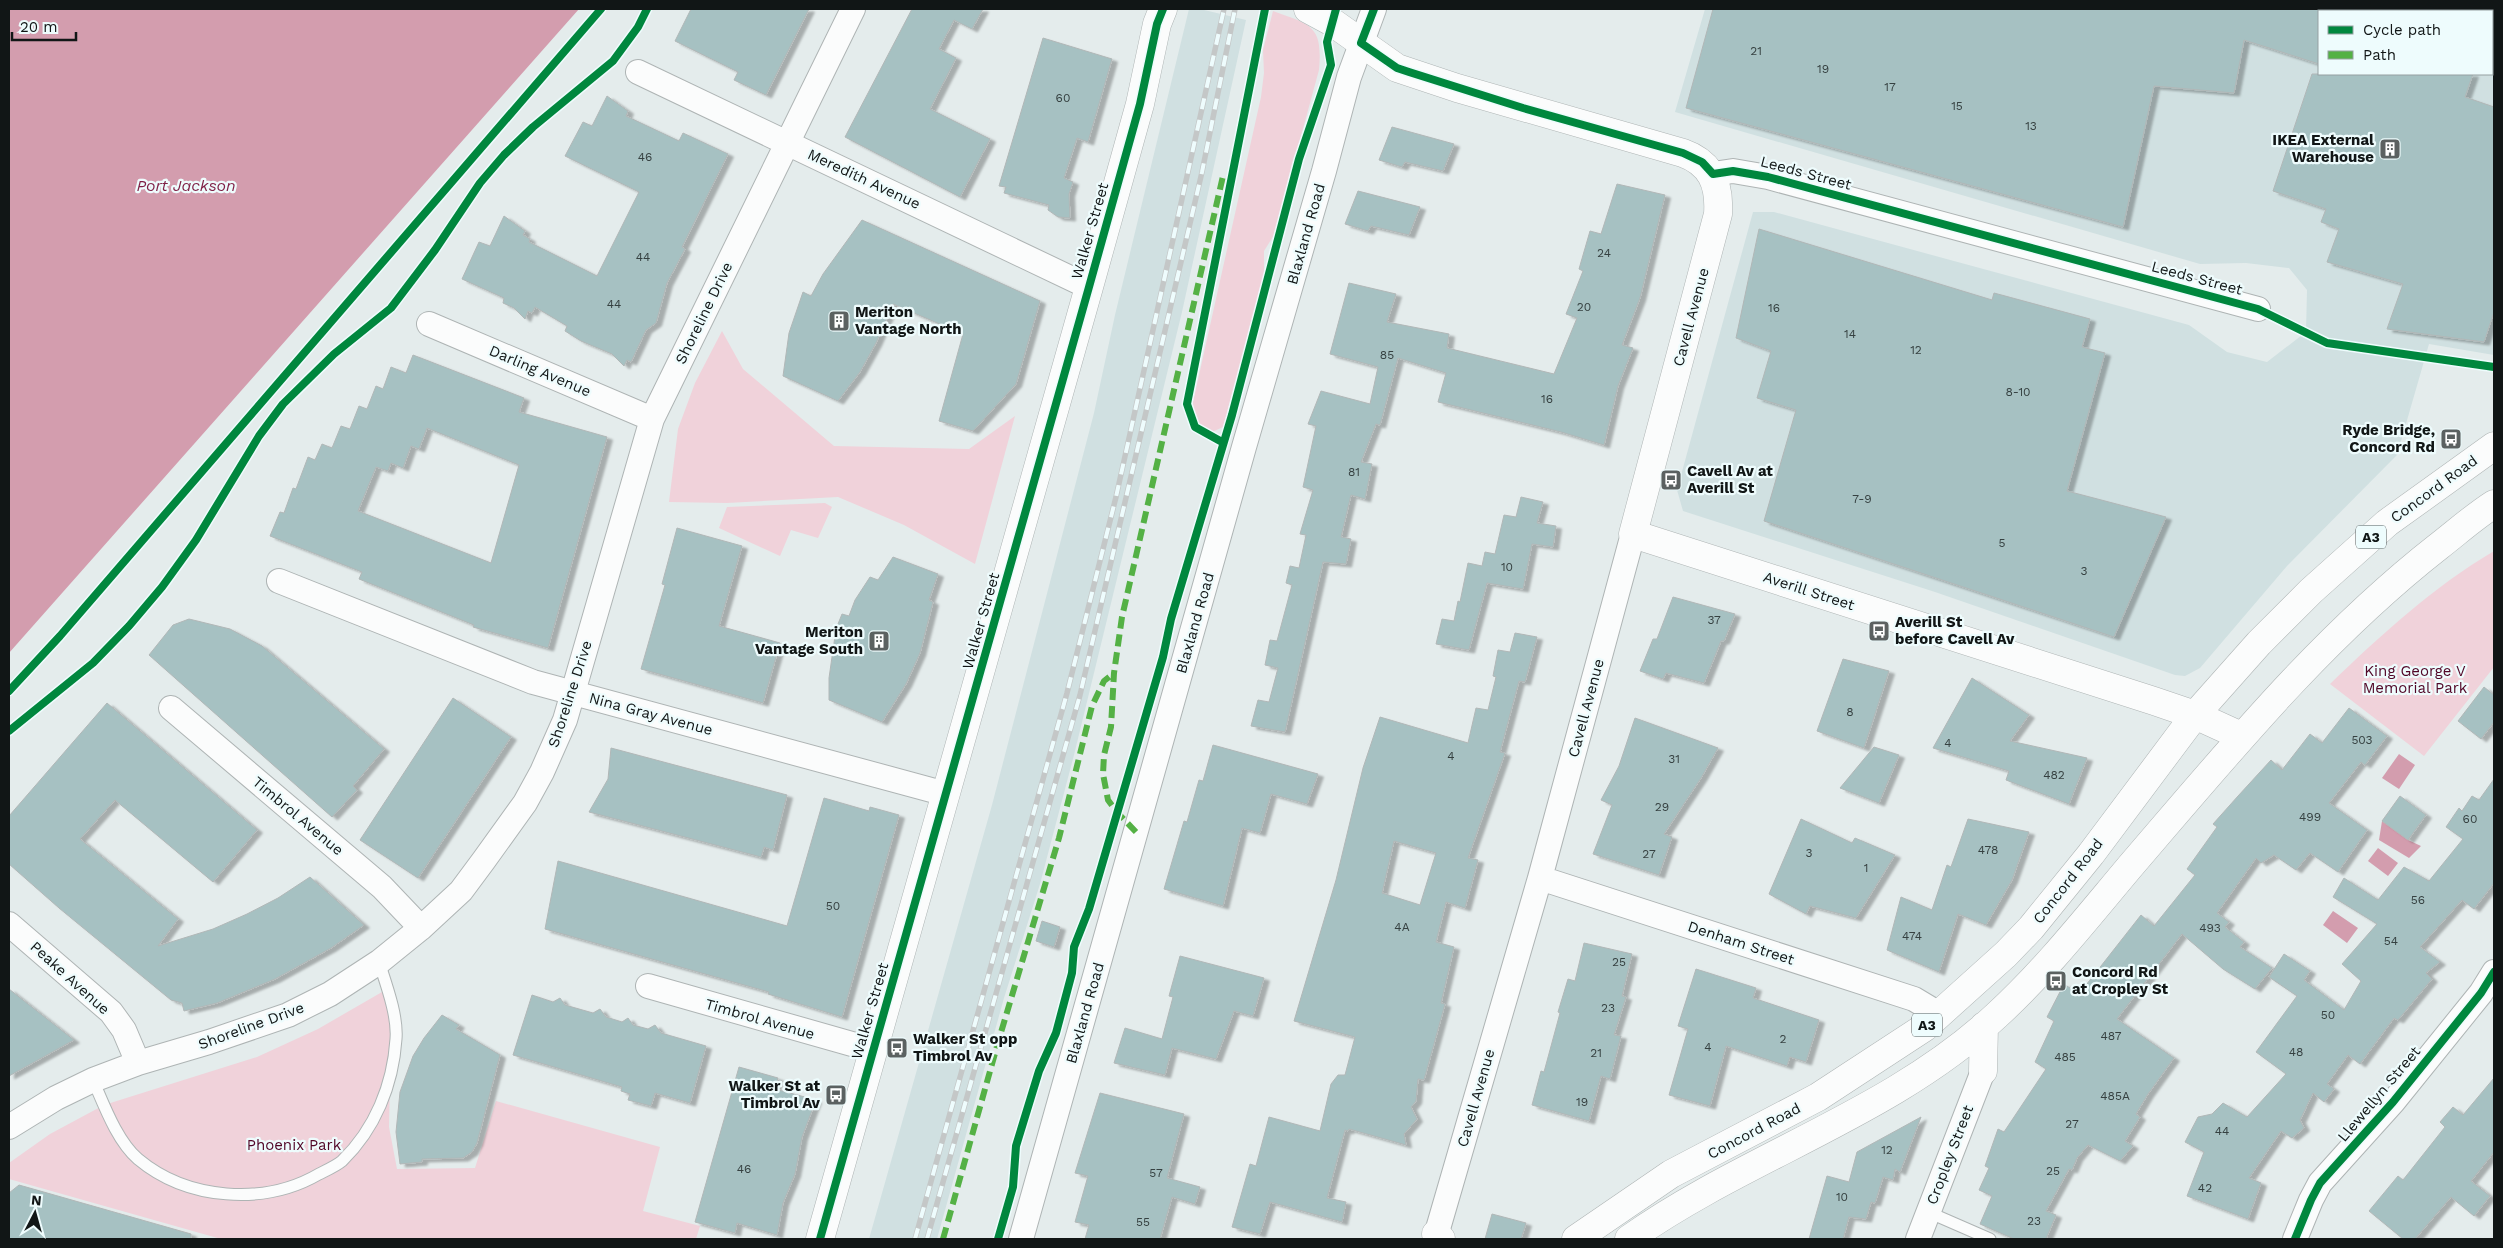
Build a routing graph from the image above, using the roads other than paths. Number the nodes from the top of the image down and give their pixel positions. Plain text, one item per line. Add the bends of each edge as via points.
1 (853, 9) edge
2 (1163, 9) edge
3 (1308, 9) edge
4 (1374, 9) edge
5 (1361, 43) junction
6 (638, 72) dead end
7 (787, 143) junction
8 (1713, 174) junction
9 (1089, 287) junction
10 (2258, 309) dead end
11 (428, 324) dead end
12 (652, 419) junction
13 (2494, 446) edge
14 (2494, 504) edge
15 (1632, 534) junction
16 (279, 581) dead end
17 (573, 693) junction
18 (171, 708) dead end
19 (2195, 715) junction
20 (2241, 736) junction
21 (946, 794) junction
22 (1540, 878) junction
23 (9, 924) edge
24 (421, 928) junction
25 (379, 962) junction
26 (2494, 972) edge
27 (648, 986) dead end
28 (1939, 1014) junction
29 (1984, 1026) junction
30 (873, 1050) junction
31 (138, 1063) junction
32 (1983, 1070) joint
33 (93, 1080) junction
34 (9, 1127) edge
35 (1928, 1212) junction
36 (1437, 1238) edge
37 (820, 1239) edge
38 (1021, 1239) edge
39 (1576, 1239) edge
40 (1629, 1239) edge
41 (1918, 1239) edge
42 (1990, 1239) edge
43 (2295, 1239) edge

1 - 7 street, Shoreline Drive
2 - 9 main road, Walker Street
3 - 5 main road
4 - 5 street, Blaxland Road
5 - 8 main road via 1397,68 1683,153 1702,162
5 - 38 street, Blaxland Road
6 - 7 street, Meredith Avenue
7 - 9 street, Meredith Avenue
7 - 12 street, Shoreline Drive
8 - 10 street, Leeds Street via 1733,171 1768,176
8 - 15 main road, Cavell Avenue via 1718,193 1718,214
9 - 21 main road, Walker Street
11 - 12 street, Darling Avenue
12 - 17 street, Shoreline Drive
13 - 19 main road, Concord Road / A3 via 2387,523 2318,584 2259,643
14 - 20 main road, Concord Road / A3 via 2373,600
15 - 19 main road, Averill Street
15 - 22 street, Cavell Avenue
16 - 17 street, Nina Gray Avenue via 533,682
17 - 21 street, Nina Gray Avenue
17 - 24 street, Shoreline Drive via 556,742 520,810 460,891
18 - 24 street, Timbrol Avenue via 382,887
19 - 20 main road, Averill Street
19 - 28 main road, Concord Road / A3 via 2031,928
20 - 29 main road, Concord Road / A3 via 2062,946
21 - 30 main road, Walker Street
22 - 28 street, Denham Street via 1914,999
22 - 36 street, Cavell Avenue
23 - 31 street, Peake Avenue via 110,1012 124,1030
24 - 25 street, Shoreline Drive
25 - 31 street, Shoreline Drive via 330,994 288,1015
25 - 33 lane via 389,993 397,1038 380,1108 363,1138 340,1162 306,1182 276,1192 240,1195 207,1192 174,1180 138,1158 116,1129
26 - 43 street, Llewellyn Street via 2481,993 2393,1102 2320,1183
27 - 30 street, Timbrol Avenue
28 - 39 main road, Concord Road / A3 via 1925,1027 1818,1097 1671,1174
29 - 32 main road
29 - 40 main road, Concord Road / A3 via 1881,1099 1680,1206
30 - 37 main road, Walker Street
31 - 33 street, Shoreline Drive
32 - 35 street, Cropley Street
33 - 34 street, Shoreline Drive
35 - 41 street, Cropley Street
35 - 42 lane

